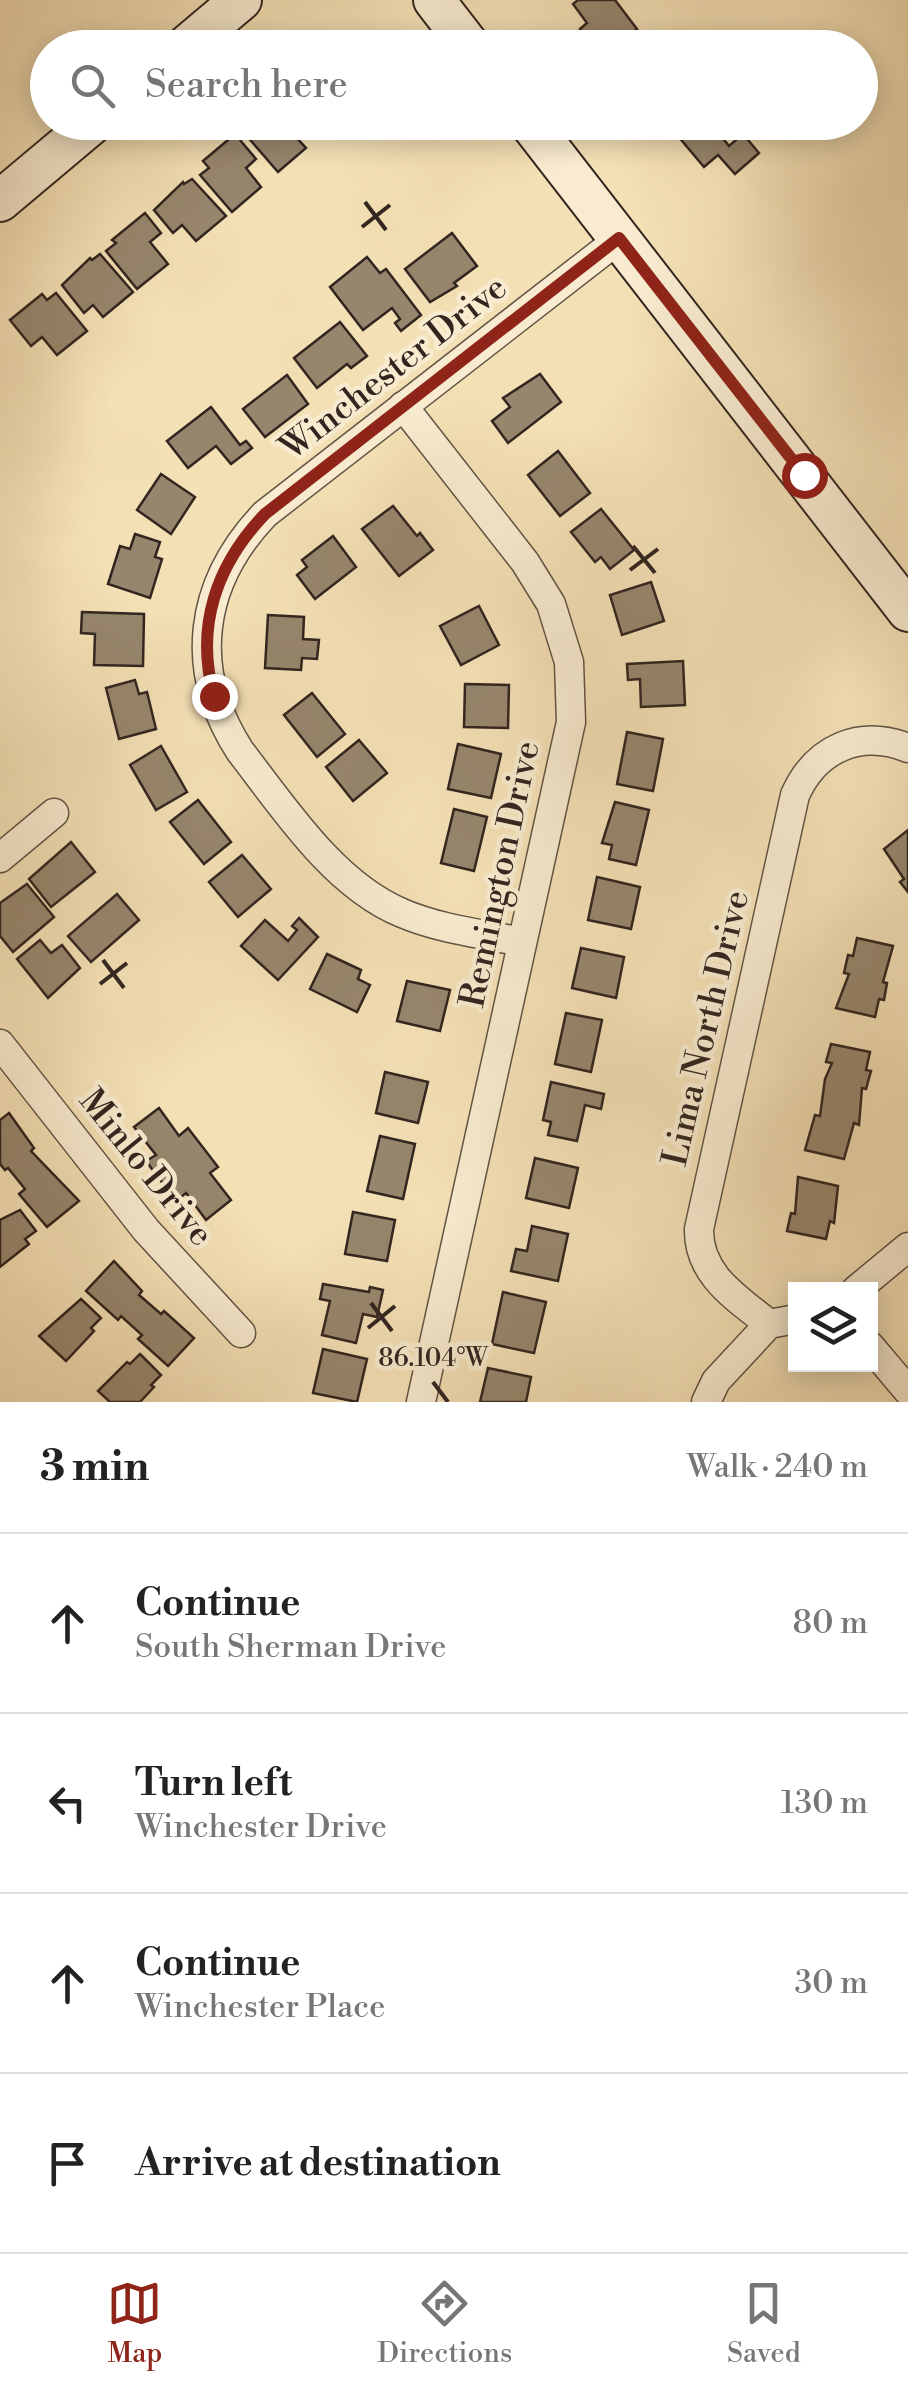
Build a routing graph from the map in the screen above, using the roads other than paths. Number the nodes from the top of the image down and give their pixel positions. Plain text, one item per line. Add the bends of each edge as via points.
1 (240, 0) edge
2 (434, 0) edge
3 (205, 30) edge
4 (457, 30) edge
5 (73, 140) edge
6 (543, 140) edge
7 (0, 201) edge
8 (619, 238) junction
9 (403, 406) junction
10 (908, 611) edge
11 (908, 748) edge
12 (54, 814) dead end
13 (0, 858) edge
14 (522, 942) junction
15 (0, 1044) edge
16 (908, 1247) edge
17 (866, 1282) edge
18 (782, 1322) edge
19 (240, 1333) dead end
20 (878, 1355) edge
21 (908, 1391) edge
22 (420, 1402) edge
23 (706, 1402) edge

1 - 3 street
2 - 4 street
5 - 7 street
6 - 8 street
8 - 9 street, Winchester Drive
8 - 10 street
9 - 14 street, Remington Drive via 532,572 566,649 571,722
9 - 14 street, Winchester Drive via 248,532 216,586 208,671 222,720 247,760 332,864 368,895 410,917
11 - 18 street, Lima North Drive via 877,740 846,744 818,761 795,795 700,1221 702,1252 722,1286
12 - 13 street
14 - 22 street, Remington Drive
15 - 19 street, Minlo Drive via 146,1230
16 - 17 street
18 - 23 street via 716,1381
20 - 21 street

